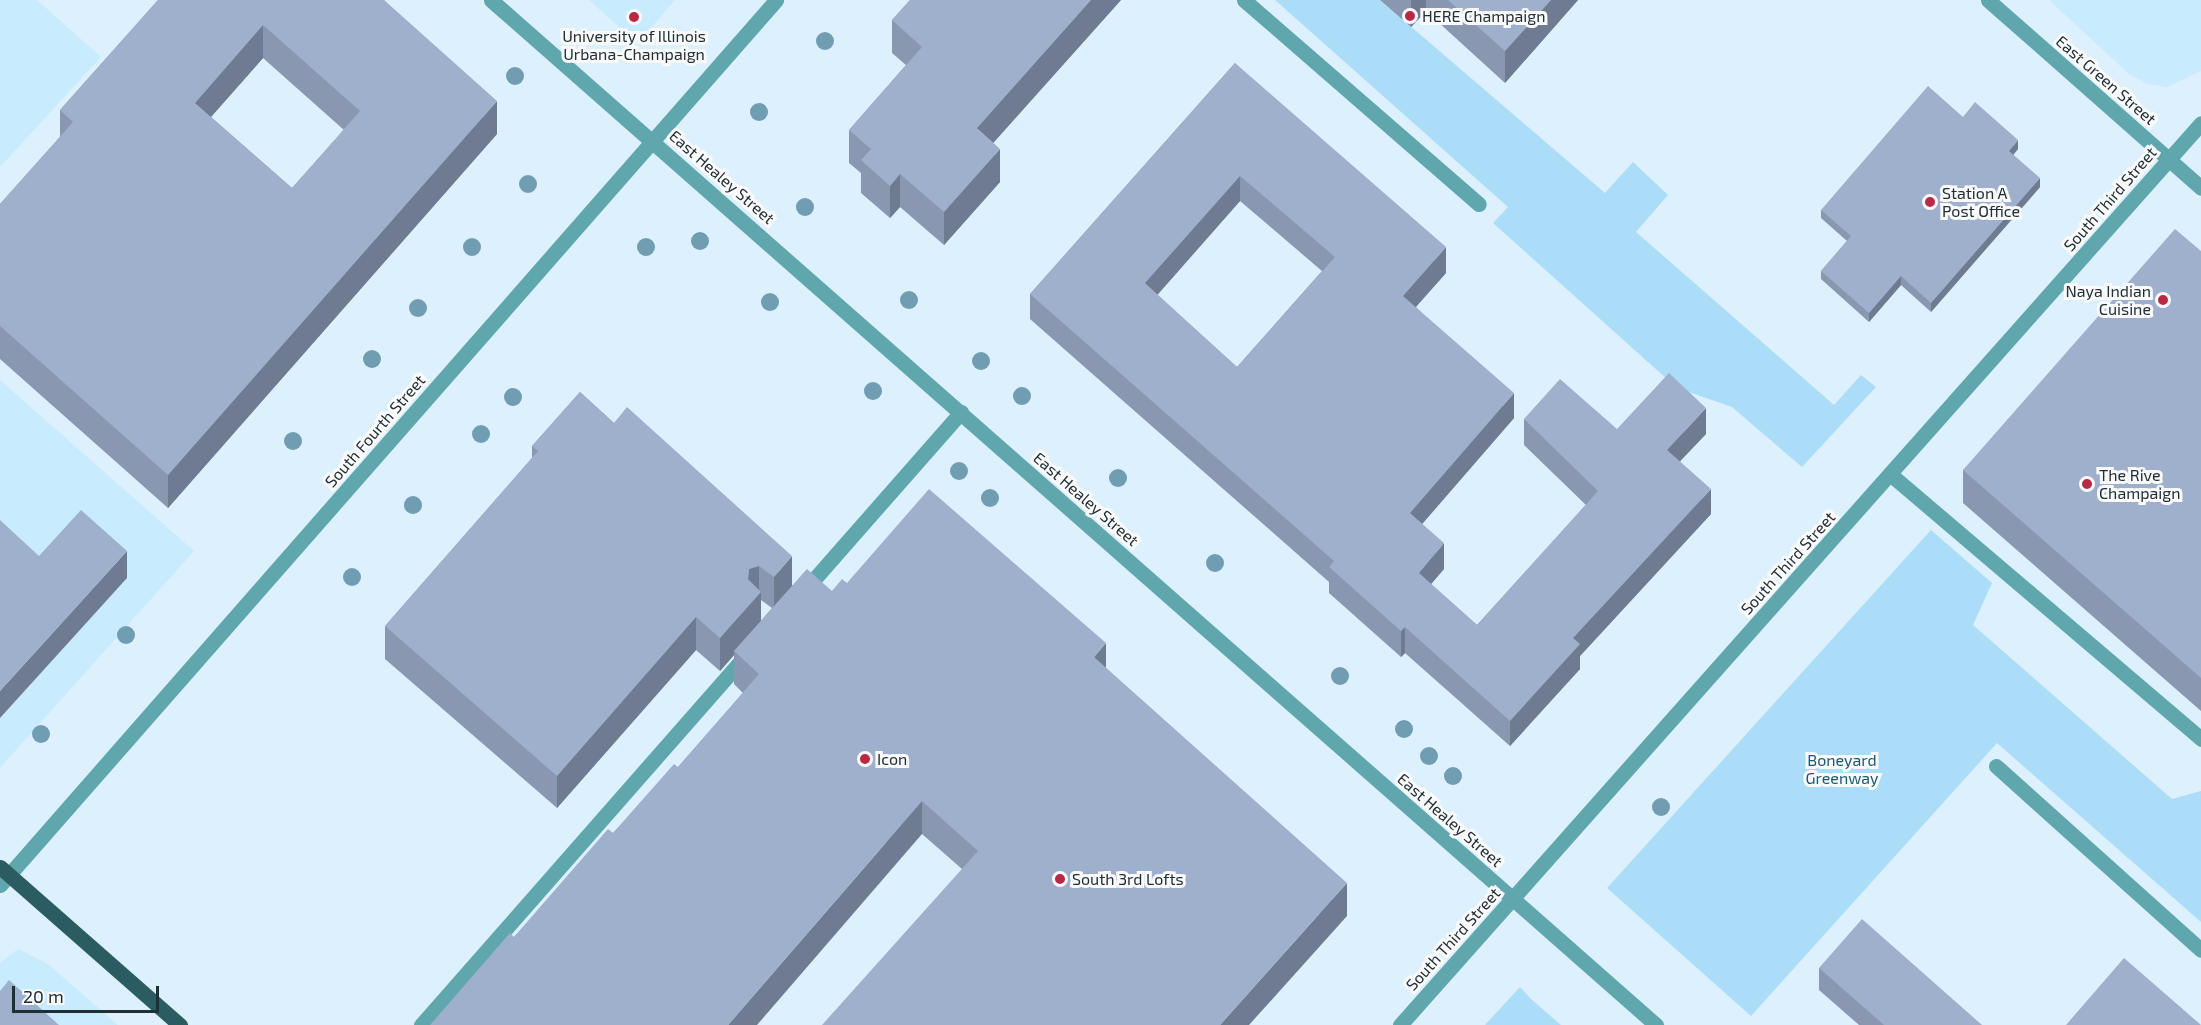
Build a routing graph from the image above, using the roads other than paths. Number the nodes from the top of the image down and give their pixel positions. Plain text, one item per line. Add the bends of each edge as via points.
1 (491, 0) edge
2 (776, 0) edge
3 (1244, 0) edge
4 (1988, 0) edge
5 (2201, 123) edge
6 (654, 142) junction
7 (2169, 159) junction
8 (2201, 188) edge
9 (1479, 204) dead end
10 (961, 412) junction
11 (1890, 474) junction
12 (789, 606) edge
13 (759, 641) edge
14 (2201, 739) edge
15 (1996, 766) dead end
16 (3, 876) edge
17 (1514, 899) junction
18 (2201, 950) edge
19 (180, 1025) edge
20 (421, 1025) edge
21 (1400, 1025) edge
22 (1656, 1025) edge

1 - 6 street, East Healey Street
2 - 6 street, South Fourth Street
3 - 9 street
4 - 7 street, East Green Street
5 - 7 street, South Third Street
6 - 10 street, East Healey Street
6 - 16 street, South Fourth Street
7 - 8 street, East Green Street
7 - 11 street, South Third Street
10 - 12 street
10 - 17 street, East Healey Street
11 - 14 street
11 - 17 street, South Third Street
13 - 20 street
15 - 18 street
16 - 19 main road
17 - 21 street, South Third Street
17 - 22 street, East Healey Street

